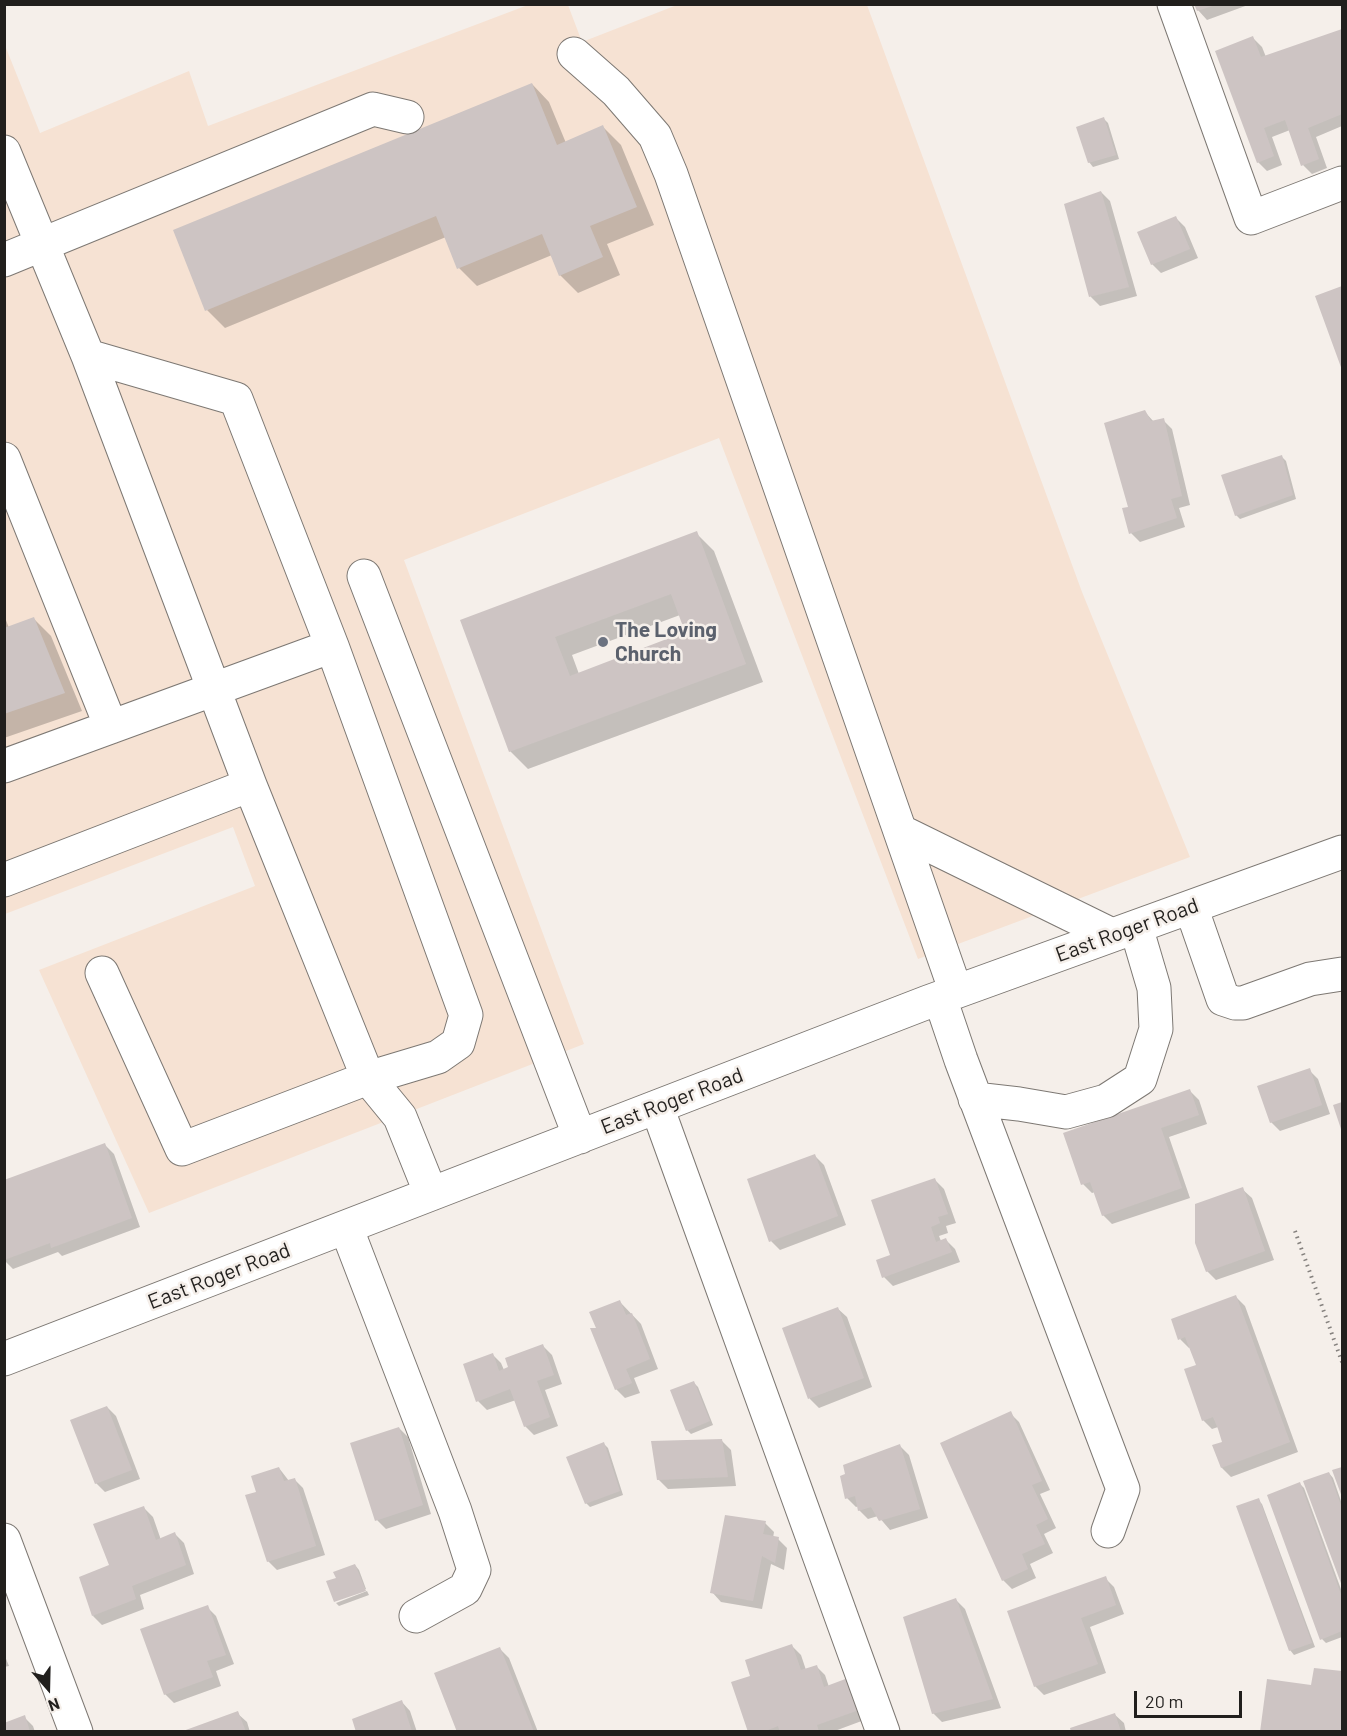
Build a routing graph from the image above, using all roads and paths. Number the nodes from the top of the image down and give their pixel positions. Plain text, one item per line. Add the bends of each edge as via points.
1 (1174, 4) edge
2 (574, 54) dead end
3 (407, 117) dead end
4 (4, 152) edge
5 (1342, 183) edge
6 (41, 245) junction
7 (4, 260) edge
8 (88, 356) junction
9 (4, 459) edge
10 (364, 576) dead end
11 (332, 646) junction
12 (213, 689) junction
13 (111, 727) junction
14 (4, 766) edge
15 (250, 785) junction
16 (900, 831) junction
17 (1342, 852) edge
18 (4, 880) edge
19 (1191, 907) junction
20 (1124, 931) junction
21 (102, 973) dead end
22 (1342, 974) edge
23 (948, 995) junction
24 (368, 1078) junction
25 (975, 1099) junction
26 (657, 1107) junction
27 (580, 1137) junction
28 (431, 1194) junction
29 (346, 1227) junction
30 (1294, 1231) dead end
31 (4, 1359) edge
32 (1342, 1362) edge
33 (1108, 1531) dead end
34 (4, 1540) edge
35 (416, 1616) dead end
36 (76, 1731) edge
37 (883, 1731) edge

1 - 5 street via 1251,218
2 - 16 street via 616,91 655,136
3 - 6 street via 373,109
4 - 6 street
6 - 7 street
6 - 8 street
8 - 11 street via 236,399
8 - 12 street
9 - 13 street
10 - 27 street
11 - 12 street
11 - 24 street via 466,1015 458,1043 438,1057
12 - 13 street
12 - 15 street
13 - 14 street
15 - 18 street
15 - 24 street
16 - 20 street
16 - 23 street
17 - 19 street, East Roger Road
19 - 20 street, East Roger Road
19 - 22 street via 1223,999 1243,1003 1310,979
20 - 23 street, East Roger Road
20 - 25 street via 1154,988 1156,1029 1140,1079 1106,1101 1066,1112
21 - 24 street via 182,1149
23 - 25 street
23 - 26 street, East Roger Road
24 - 28 street via 400,1117
25 - 33 street via 1123,1489
26 - 27 street, East Roger Road
26 - 37 street
27 - 28 street, East Roger Road
28 - 29 street, East Roger Road
29 - 31 street, East Roger Road
29 - 35 street via 474,1570 465,1588
30 - 32 path
34 - 36 street

